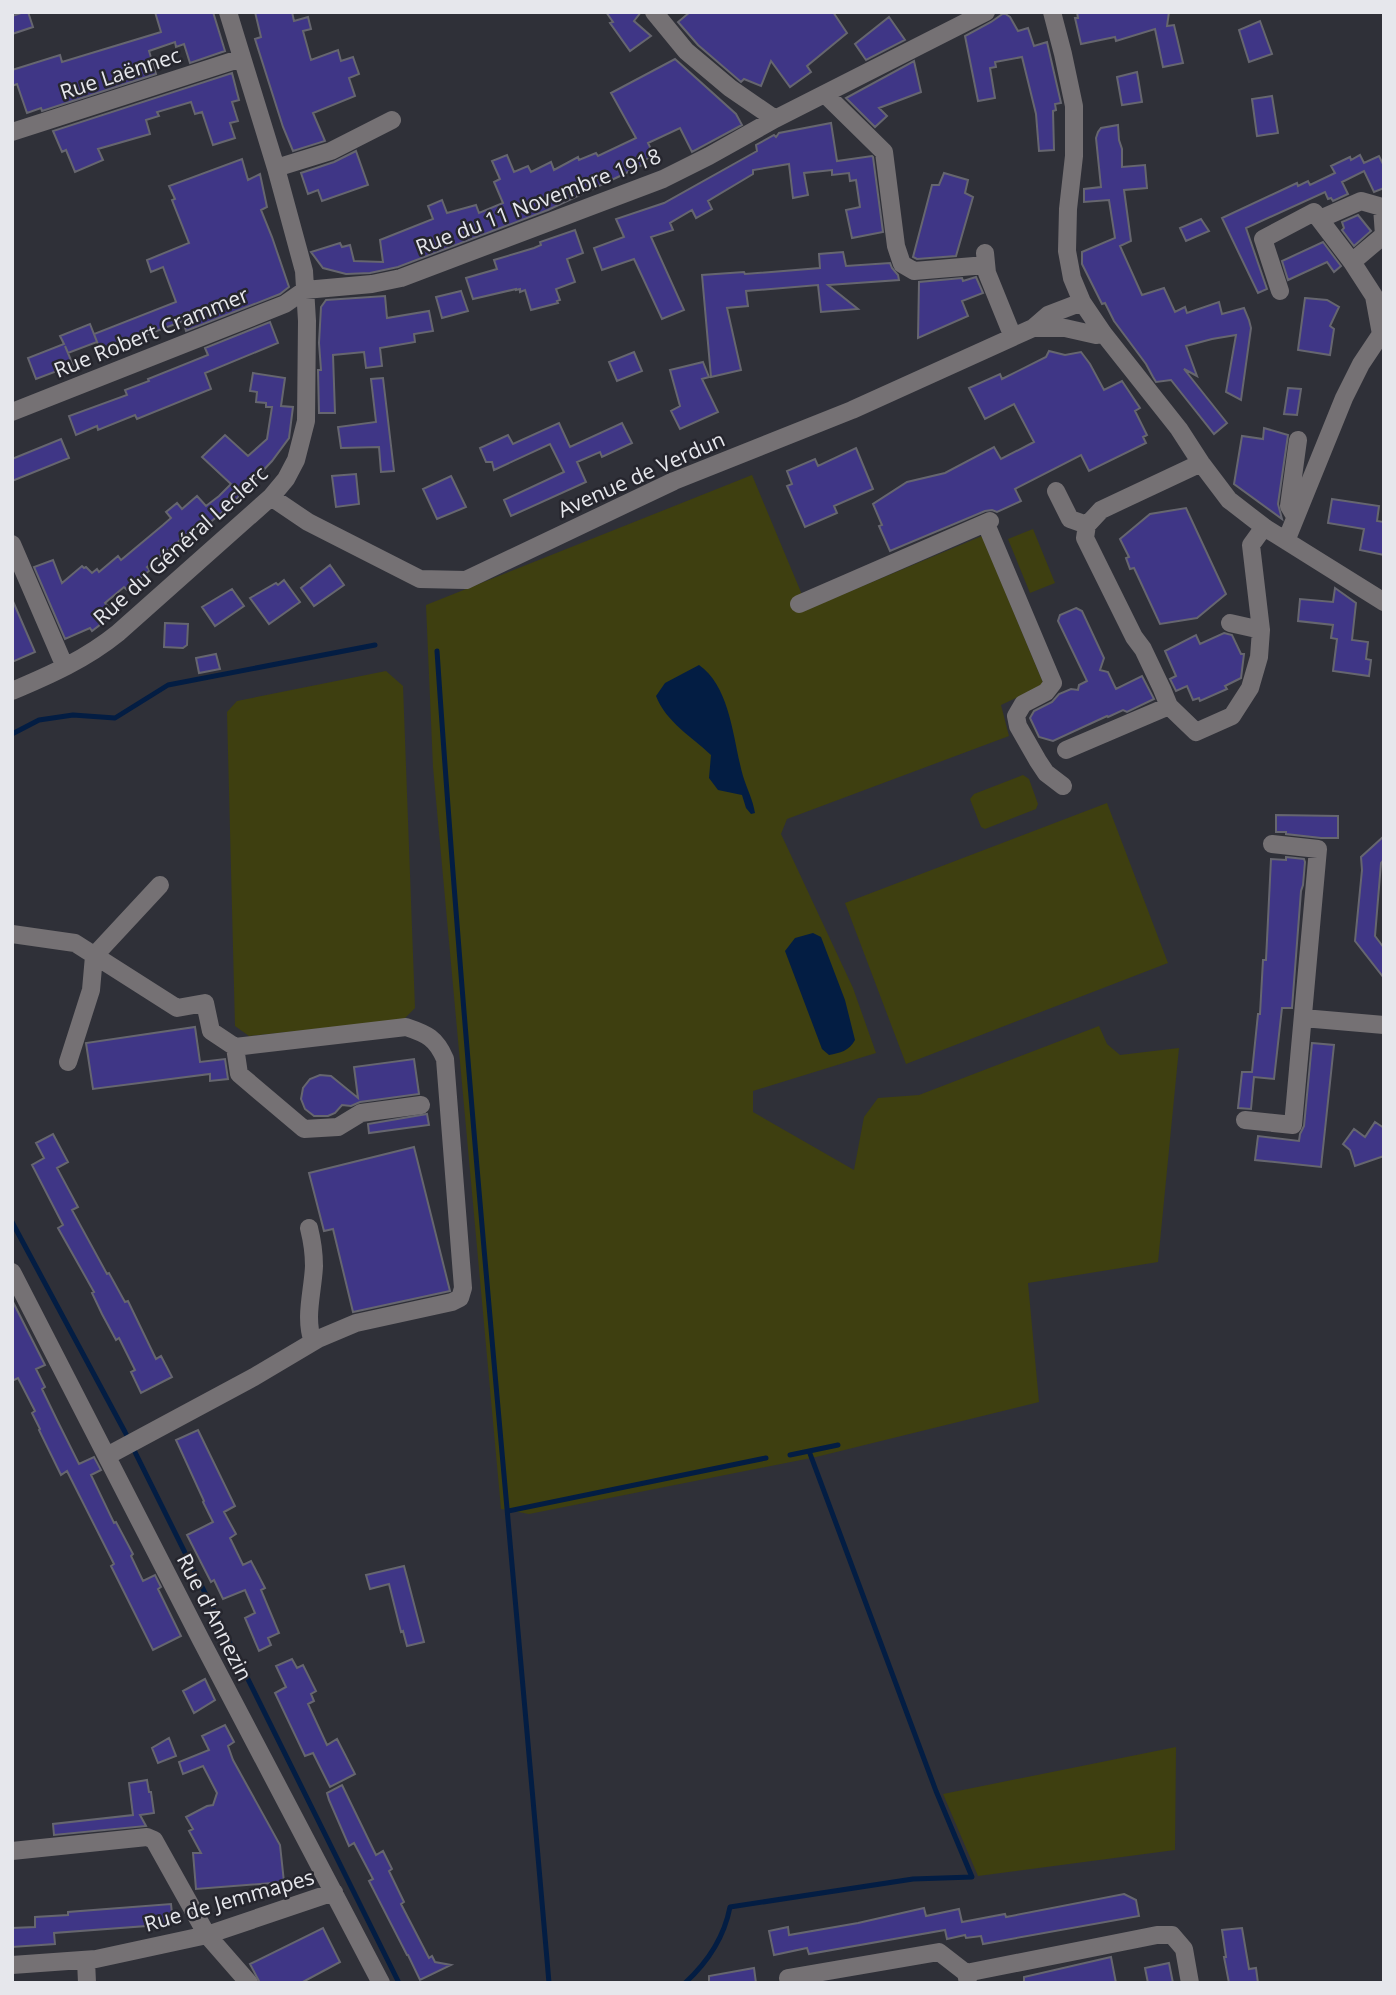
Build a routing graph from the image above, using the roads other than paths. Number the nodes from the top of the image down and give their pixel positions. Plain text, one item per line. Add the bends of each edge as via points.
1 (228, 12) edge
2 (654, 12) edge
3 (986, 12) edge
4 (1052, 12) edge
5 (242, 58) junction
6 (826, 95) junction
7 (775, 119) junction
8 (392, 120) dead end
9 (12, 131) edge
10 (276, 168) junction
11 (1317, 215) junction
12 (1384, 235) edge
13 (1352, 262) junction
14 (305, 290) junction
15 (1280, 291) dead end
16 (1086, 308) junction
17 (1033, 328) junction
18 (1065, 328) junction
19 (1103, 332) junction
20 (1013, 337) junction
21 (12, 412) edge
22 (1298, 440) dead end
23 (1201, 463) junction
24 (1056, 491) dead end
25 (271, 498) junction
26 (1295, 516) junction
27 (1087, 525) junction
28 (1265, 527) junction
29 (1286, 541) junction
30 (12, 544) edge
31 (1384, 602) edge
32 (799, 604) dead end
33 (1230, 623) dead end
34 (1261, 630) junction
35 (65, 667) junction
36 (12, 691) edge
37 (1168, 706) junction
38 (1066, 750) dead end
39 (1063, 786) dead end
40 (1272, 844) dead end
41 (160, 885) dead end
42 (12, 934) edge
43 (94, 956) junction
44 (1303, 1018) junction
45 (1384, 1025) edge
46 (235, 1047) junction
47 (68, 1062) dead end
48 (421, 1105) dead end
49 (1245, 1120) dead end
50 (309, 1227) dead end
51 (12, 1272) edge
52 (313, 1342) junction
53 (114, 1452) junction
54 (12, 1851) edge
55 (334, 1892) junction
56 (206, 1935) junction
57 (86, 1960) junction
58 (12, 1965) edge
59 (967, 1978) edge
60 (87, 1983) edge
61 (249, 1983) edge
62 (381, 1983) edge
63 (789, 1983) edge
64 (1190, 1983) edge

1 - 5 street, Rue du Général Leclerc
2 - 7 street via 686,51
3 - 6 street, Rue du 11 Novembre 1918
4 - 16 street via 1074,106 1067,251 1072,278
5 - 9 street, Rue Laënnec
5 - 10 street, Rue du Général Leclerc
6 - 7 street, Rue du 11 Novembre 1918
6 - 20 street via 884,152 902,264 914,271 986,259
7 - 14 street, Rue du 11 Novembre 1918 via 663,179 401,278
8 - 10 street via 331,151
10 - 14 street, Rue du Général Leclerc
11 - 12 street via 1361,201 1382,208
11 - 13 street
11 - 15 street via 1263,239
12 - 13 street
13 - 26 street via 1374,296 1381,334 1344,398
14 - 21 street, Rue Robert Crammer via 285,304
14 - 25 street, Rue du Général Leclerc via 306,421 296,460
16 - 17 street, Avenue de Verdun via 1048,315
16 - 18 street, Avenue de Verdun via 1079,323
16 - 19 street
17 - 18 street, Avenue de Verdun
17 - 20 street, Avenue de Verdun
18 - 19 street, Avenue de Verdun via 1096,335
19 - 23 street
20 - 25 street, Avenue de Verdun via 852,410 674,481 466,580 420,579 307,522
22 - 26 street via 1289,506
23 - 27 street via 1101,510
23 - 28 street via 1229,500
24 - 27 street via 1070,519
25 - 35 street, Rue du Général Leclerc via 101,647
26 - 29 street
27 - 37 street via 1085,538
28 - 29 street
28 - 34 street via 1251,545
29 - 31 street
30 - 35 street
32 - 39 street via 988,523 1053,683 1018,709 1018,726 1046,773
33 - 34 street
34 - 37 street via 1250,688 1232,716 1196,732
35 - 36 street, Rue du Général Leclerc
37 - 38 street
40 - 44 street via 1318,849
41 - 43 street
42 - 43 street via 75,943
43 - 46 street via 177,1008 205,1003 211,1031
43 - 47 street via 91,990
44 - 45 street
44 - 49 street via 1293,1125
46 - 48 street via 239,1074 304,1129 338,1127 361,1113
46 - 52 street via 406,1027 427,1034 445,1059 463,1273 460,1298 356,1323
50 - 52 street via 314,1266 309,1332
51 - 53 street, Rue d'Annezin
52 - 53 street
53 - 55 street, Rue d'Annezin
54 - 56 street via 147,1837 153,1840
55 - 56 street, Rue de Jemmapes
55 - 62 street, Rue d'Annezin
56 - 57 street, Rue de Jemmapes
56 - 61 street
57 - 58 street, Rue de Jemmapes
57 - 60 street
59 - 63 street via 939,1952 788,1978
59 - 64 street via 1157,1935 1173,1936 1184,1949

